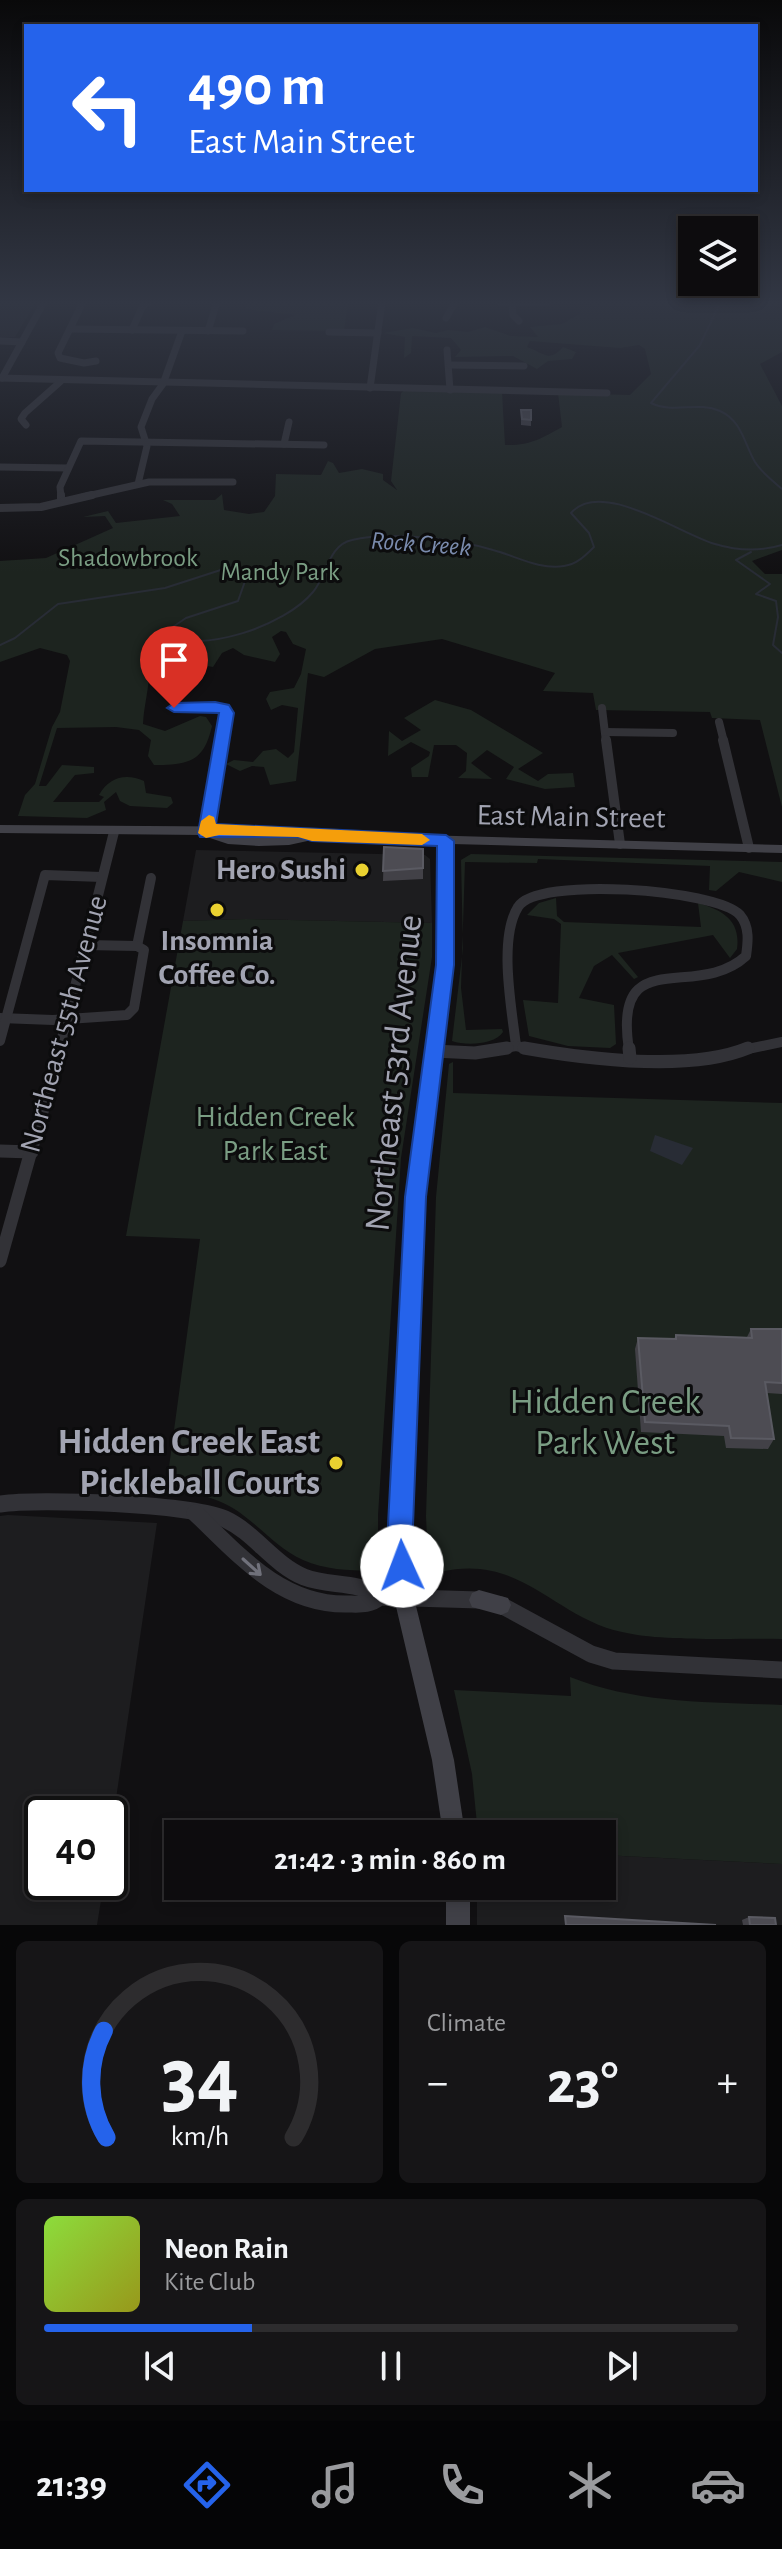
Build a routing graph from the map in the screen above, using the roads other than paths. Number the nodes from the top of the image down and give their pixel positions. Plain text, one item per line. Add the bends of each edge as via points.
1 (53, 392) edge
2 (157, 392) edge
3 (546, 392) edge
4 (607, 393) dead end
5 (289, 422) dead end
6 (26, 425) dead end
7 (146, 442) junction
8 (284, 444) junction
9 (324, 445) dead end
10 (0, 467) edge
11 (68, 468) junction
12 (233, 482) dead end
13 (138, 484) junction
14 (61, 501) junction
15 (0, 508) edge
16 (174, 708) dead end
17 (602, 708) dead end
18 (719, 722) dead end
19 (605, 732) junction
20 (673, 733) dead end
21 (0, 829) edge
22 (114, 832) junction
23 (206, 833) junction
24 (446, 841) junction
25 (620, 844) junction
26 (749, 848) junction
27 (782, 849) edge
28 (102, 877) junction
29 (151, 878) dead end
30 (86, 945) junction
31 (137, 946) junction
32 (3, 1018) edge
33 (67, 1019) junction
34 (0, 1041) edge
35 (782, 1042) edge
36 (516, 1046) junction
37 (434, 1051) junction
38 (630, 1058) junction
39 (0, 1151) edge
40 (32, 1152) junction
41 (0, 1261) edge
42 (0, 1504) edge
43 (404, 1598) junction
44 (479, 1600) joint
45 (501, 1605) joint
46 (782, 1670) edge
47 (452, 1820) edge
48 (458, 1900) edge
49 (458, 1925) edge

1 - 6 street via 28,407 21,419
2 - 7 street via 141,427
3 - 4 street
5 - 8 street
7 - 8 street
7 - 11 street via 81,441
7 - 13 street
8 - 9 street
10 - 11 street
11 - 14 street
12 - 13 street
13 - 14 street
14 - 15 street
16 - 23 street via 224,708 226,723
17 - 19 street
18 - 26 street
19 - 20 street
19 - 25 street
21 - 22 street, East Main Street
22 - 23 street, East Main Street
22 - 28 street, Northeast 55th Avenue
23 - 24 street, East Main Street via 218,839
24 - 25 street, East Main Street
24 - 37 street, Northeast 53rd Avenue via 446,951
25 - 26 street, East Main Street
26 - 27 street, East Main Street
28 - 30 street, Northeast 55th Avenue
28 - 32 street via 45,875
29 - 31 street
30 - 31 street
30 - 33 street, Northeast 55th Avenue
31 - 33 street via 145,957 132,1012 122,1018
32 - 33 street
32 - 34 street
33 - 40 street, Northeast 55th Avenue
35 - 38 street via 704,1060
36 - 37 street via 475,1053
36 - 38 street via 567,1056
36 - 38 street via 509,983 513,916 529,896 555,889 677,895 729,906 747,930 746,956 722,972 652,982 630,996 625,1012
37 - 43 street, Northeast 53rd Avenue via 414,1228 400,1525
39 - 40 street
40 - 41 street, Northeast 55th Avenue
42 - 43 street via 88,1503 195,1513 260,1575 288,1592 335,1604
43 - 44 street
43 - 47 street, Northeast 53rd Avenue
44 - 45 street
45 - 46 street via 614,1661
48 - 49 street

